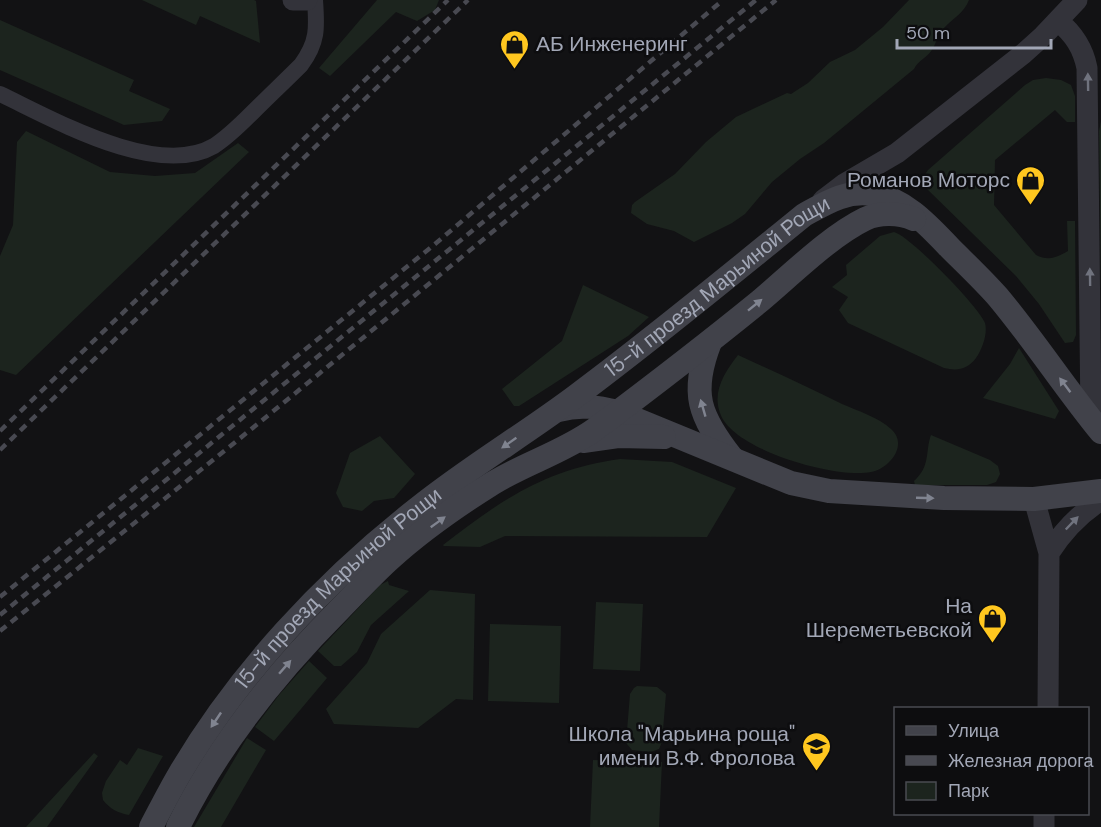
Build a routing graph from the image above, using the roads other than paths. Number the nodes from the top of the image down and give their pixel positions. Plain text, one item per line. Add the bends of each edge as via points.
1 (293, 0) edge
2 (307, 0) edge
3 (315, 0) edge
4 (1077, 0) edge
5 (1058, 21) junction
6 (0, 94) edge
7 (897, 153) junction
8 (871, 194) junction
9 (804, 215) junction
10 (925, 222) junction
11 (827, 245) junction
12 (658, 334) junction
13 (710, 342) junction
14 (644, 392) junction
15 (557, 410) junction
16 (618, 412) junction
17 (1096, 426) edge
18 (679, 438) junction
19 (576, 443) junction
20 (732, 458) junction
21 (1101, 491) edge
22 (1034, 499) junction
23 (1101, 500) edge
24 (1049, 553) junction
25 (1048, 707) edge
26 (151, 827) edge
27 (178, 827) edge

1 - 2 street
3 - 6 street via 316,38 301,65 232,132 196,154 174,156 116,145 67,128
4 - 5 street
5 - 7 street via 1023,54
17 -> 5 street via 1087,68 1084,52
7 - 8 street, 15-й проезд Марьиной Рощи
7 - 9 street, 15-й проезд Марьиной Рощи via 844,184
8 - 9 main road via 850,194
8 - 10 main road via 897,203
8 - 11 street, 15-й проезд Марьиной Рощи
9 - 12 main road, 15-й проезд Марьиной Рощи
10 - 11 main road via 903,215 880,215 866,219
17 -> 10 main road via 1000,300
13 -> 11 main road, 15-й проезд Марьиной Рощи
12 - 14 main road via 645,360
12 - 15 main road, 15-й проезд Марьиной Рощи
13 - 14 main road, 15-й проезд Марьиной Рощи
20 -> 13 main road via 717,439 700,399 700,373
14 - 16 main road, 15-й проезд Марьиной Рощи
14 - 18 main road via 648,407 660,423
15 - 16 main road via 594,406
15 -> 26 main road, 15-й проезд Марьиной Рощи via 418,508 343,573 252,671 179,774
16 - 18 main road
16 - 19 main road, 15-й проезд Марьиной Рощи
18 - 19 main road via 618,436
18 - 20 main road
27 -> 19 main road, 15-й проезд Марьиной Рощи via 190,802 269,686 392,558 494,483
20 -> 22 main road via 810,488 913,497
21 - 22 main road
22 - 24 street
24 -> 23 street via 1070,525
24 - 25 street

